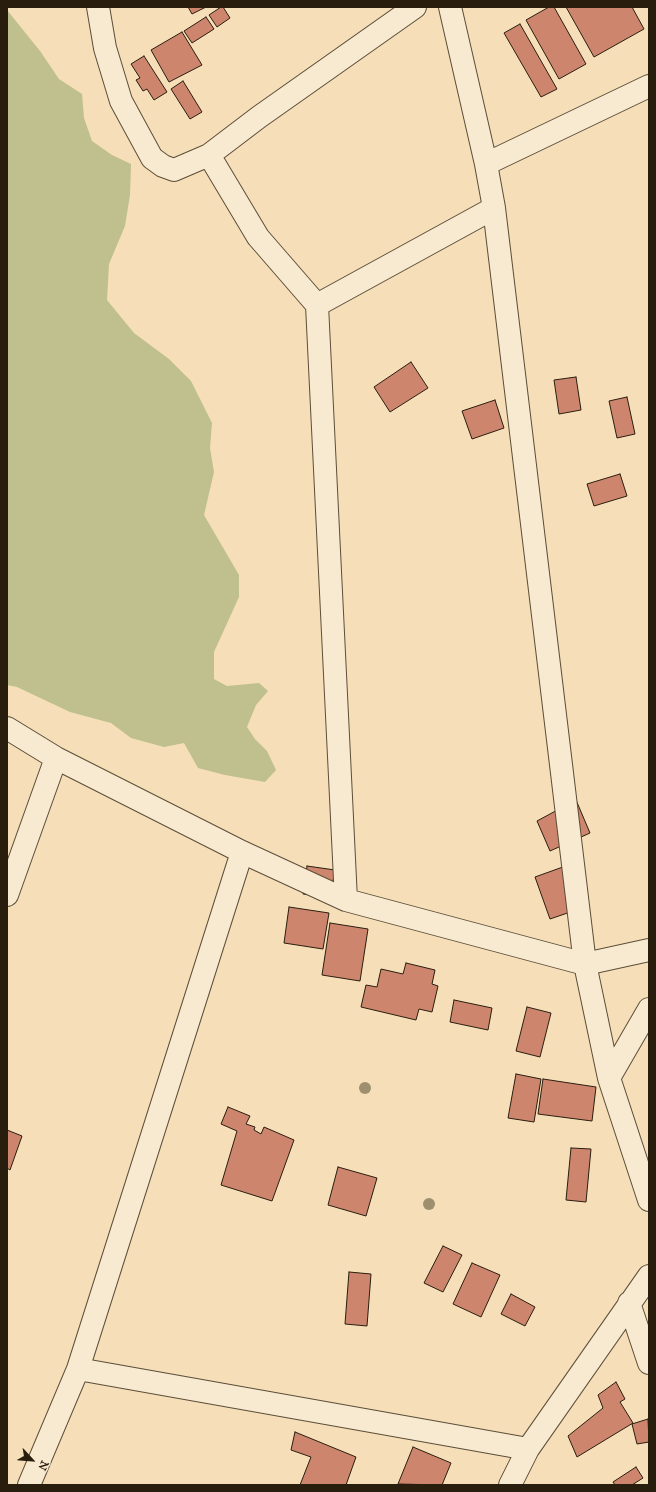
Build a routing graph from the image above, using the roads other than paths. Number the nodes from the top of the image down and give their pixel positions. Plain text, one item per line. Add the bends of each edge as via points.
1 (98, 7) edge
2 (415, 7) edge
3 (450, 7) edge
4 (649, 86) edge
5 (209, 156) junction
6 (486, 164) junction
7 (494, 208) junction
8 (317, 304) junction
9 (7, 728) edge
10 (56, 758) junction
11 (242, 852) junction
12 (7, 895) edge
13 (346, 900) junction
14 (649, 950) edge
15 (585, 964) junction
16 (649, 1009) edge
17 (609, 1078) junction
18 (649, 1200) edge
19 (649, 1276) edge
20 (629, 1303) junction
21 (649, 1363) edge
22 (78, 1368) junction
23 (528, 1449) junction
24 (29, 1485) edge
25 (510, 1485) edge

1 - 5 street via 105,48 121,101 152,158 174,170
2 - 5 street via 259,116
3 - 6 street
4 - 6 street
5 - 8 street via 258,237
6 - 7 street
7 - 8 street
7 - 15 street
8 - 13 street
9 - 10 street
10 - 11 street
10 - 12 street
11 - 13 street
11 - 22 street
13 - 15 street
14 - 15 street
15 - 17 street
16 - 17 street
17 - 18 street
19 - 20 street
20 - 21 street
20 - 23 street
22 - 23 street
22 - 24 street
23 - 25 street

